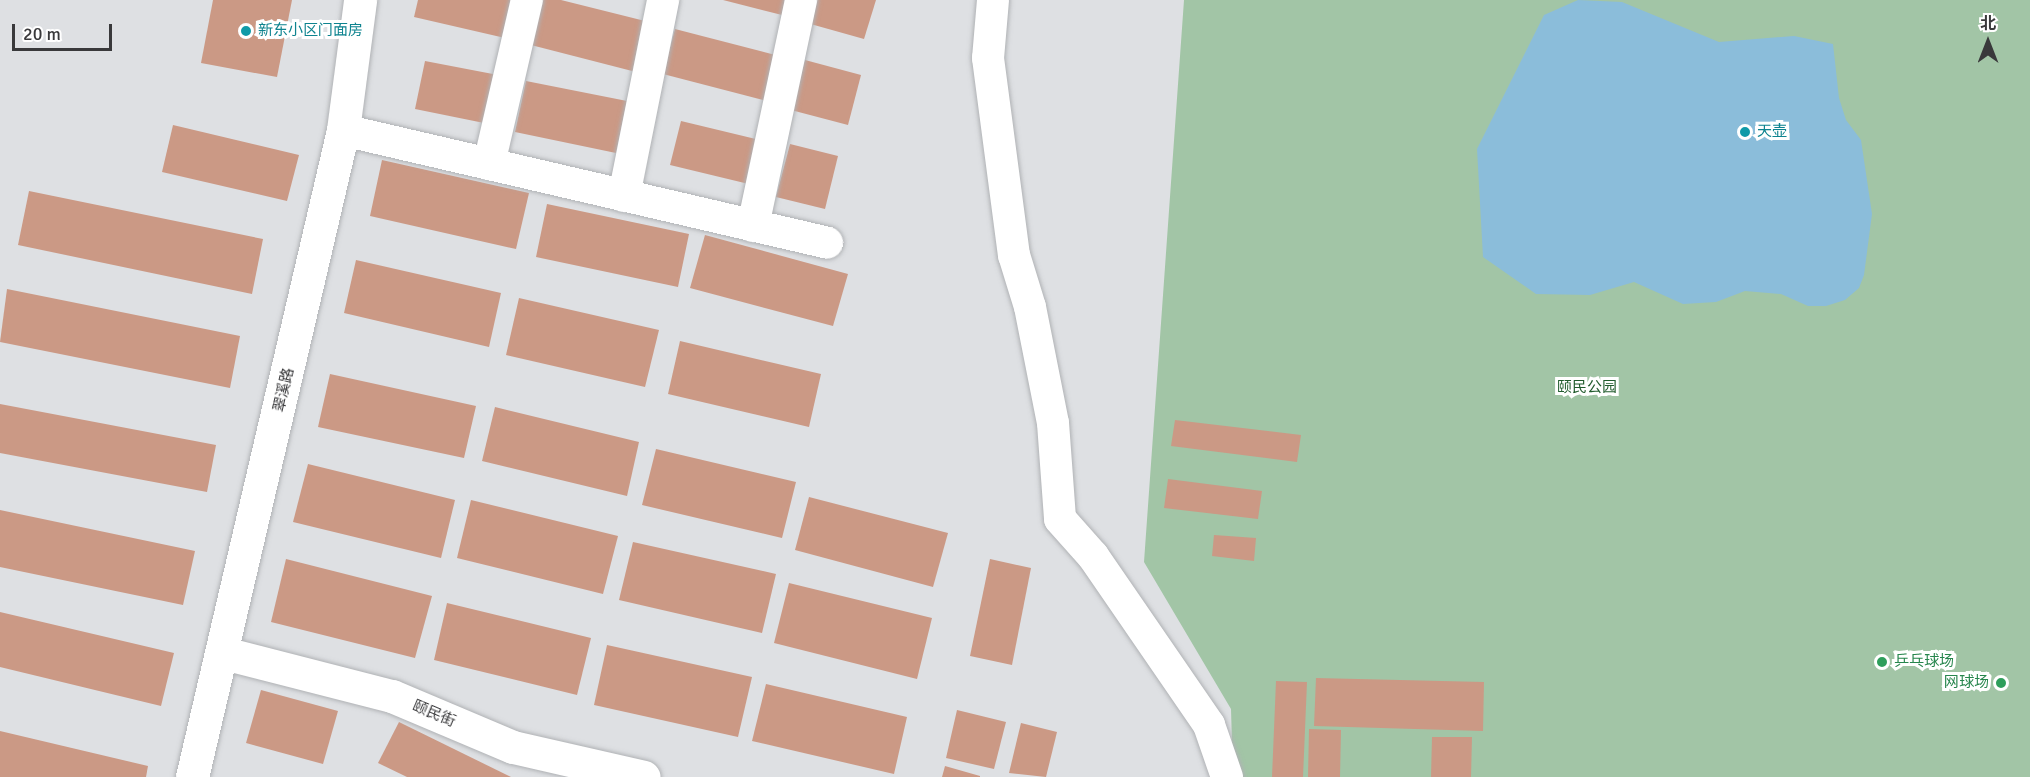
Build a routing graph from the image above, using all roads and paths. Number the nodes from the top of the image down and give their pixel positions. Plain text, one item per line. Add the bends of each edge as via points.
1 (360, 0) edge
2 (527, 0) edge
3 (663, 0) edge
4 (801, 0) edge
5 (993, 0) edge
6 (343, 130) junction
7 (489, 164) junction
8 (624, 196) junction
9 (753, 225) junction
10 (827, 243) dead end
11 (224, 652) junction
12 (192, 777) edge
13 (644, 777) edge
14 (1227, 777) edge

1 - 6 street, 翠溪路
2 - 7 street
3 - 8 street
4 - 9 street
5 - 14 street via 988,58 1014,255 1030,308 1053,423 1060,519 1093,556 1209,725
6 - 7 street
6 - 11 street, 翠溪路
7 - 8 street
8 - 9 street
9 - 10 street
11 - 12 street, 翠溪路
11 - 13 street, 颐民街 via 392,696 513,747

